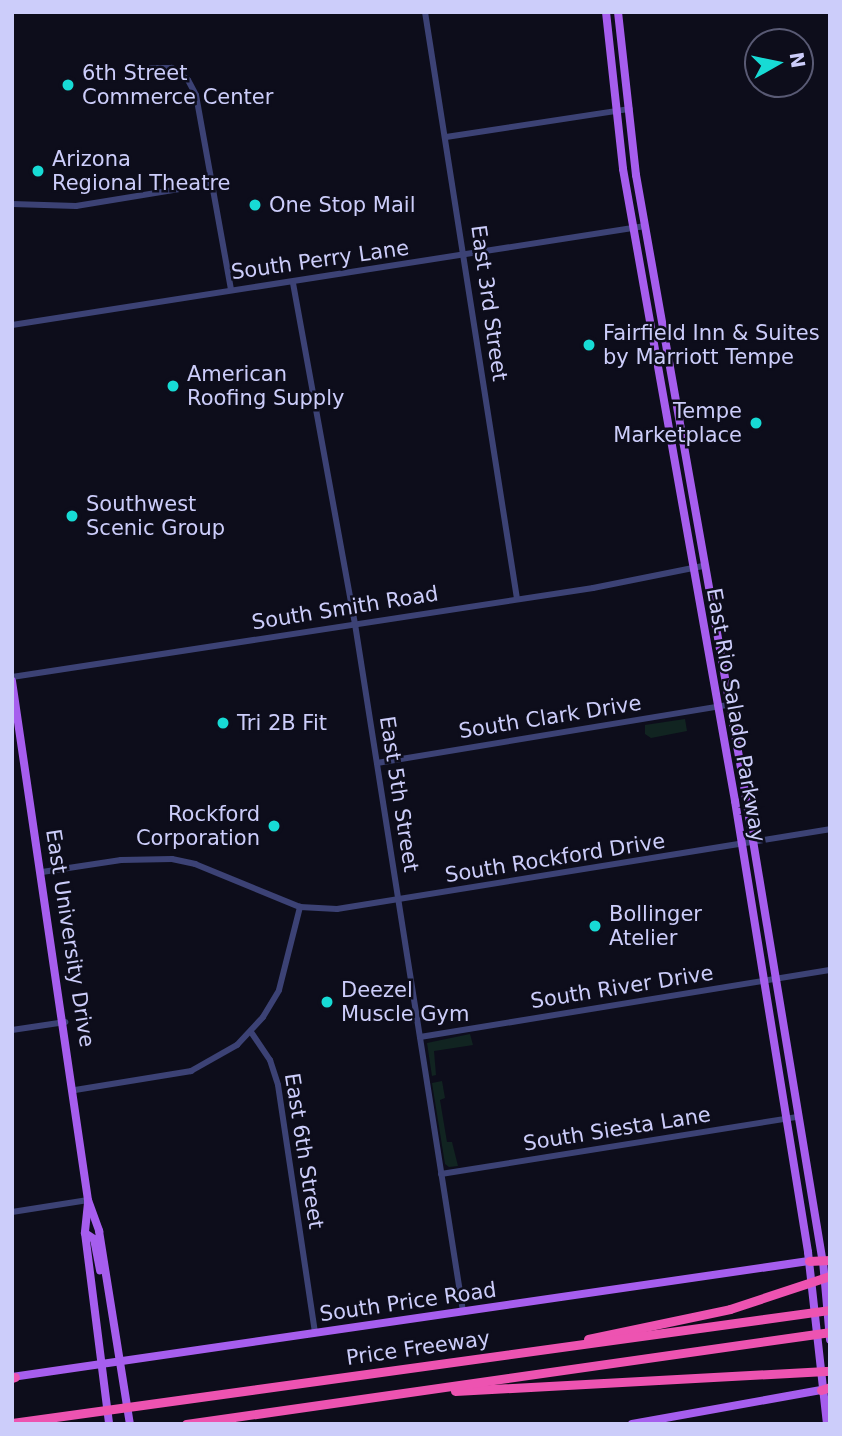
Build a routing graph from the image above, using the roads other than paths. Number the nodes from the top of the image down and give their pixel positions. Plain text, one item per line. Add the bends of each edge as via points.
1 (425, 12) edge
2 (606, 12) edge
3 (618, 12) edge
4 (151, 68) dead end
5 (630, 109) junction
6 (617, 111) junction
7 (446, 137) junction
8 (211, 184) junction
9 (12, 204) edge
10 (645, 226) junction
11 (633, 228) junction
12 (465, 256) junction
13 (293, 283) junction
14 (231, 290) junction
15 (12, 325) edge
16 (704, 571) junction
17 (689, 573) junction
18 (517, 599) junction
19 (355, 624) junction
20 (12, 679) edge
21 (728, 705) junction
22 (716, 708) junction
23 (377, 763) junction
24 (830, 829) edge
25 (753, 844) junction
26 (742, 845) junction
27 (43, 872) junction
28 (398, 900) junction
29 (300, 907) junction
30 (830, 971) edge
31 (775, 980) junction
32 (764, 982) junction
33 (65, 1022) junction
34 (12, 1030) edge
35 (251, 1032) junction
36 (420, 1037) junction
37 (75, 1090) junction
38 (797, 1117) junction
39 (786, 1119) junction
40 (441, 1174) junction
41 (88, 1200) junction
42 (12, 1212) edge
43 (85, 1233) junction
44 (826, 1260) edge
45 (809, 1261) junction
46 (830, 1278) edge
47 (108, 1285) junction
48 (830, 1310) edge
49 (463, 1311) junction
50 (830, 1332) edge
51 (315, 1333) junction
52 (830, 1340) edge
53 (567, 1345) junction
54 (120, 1362) junction
55 (99, 1365) junction
56 (830, 1372) edge
57 (13, 1377) edge
58 (825, 1388) edge
59 (401, 1393) junction
60 (12, 1423) edge
61 (109, 1424) edge
62 (130, 1424) edge
63 (186, 1424) edge
64 (632, 1424) edge
65 (827, 1424) edge

1 - 7 street, East 3rd Street
2 - 6 main road, East Rio Salado Parkway
3 - 5 main road, East Rio Salado Parkway
4 - 8 street via 172,68 188,80 196,95
5 - 6 street
5 - 10 main road, East Rio Salado Parkway
6 - 7 street
6 - 11 main road, East Rio Salado Parkway
7 - 12 street, East 3rd Street
8 - 9 street via 76,206
8 - 14 street
10 - 11 street, South Perry Lane
10 - 16 main road, East Rio Salado Parkway
11 - 12 street, South Perry Lane
11 - 17 main road, East Rio Salado Parkway
12 - 13 street, South Perry Lane
12 - 18 street, East 3rd Street
13 - 14 street, South Perry Lane
13 - 19 street, East 5th Street
14 - 15 street, South Perry Lane
16 - 17 street, South Smith Road
16 - 21 main road, East Rio Salado Parkway
17 - 18 street, South Smith Road
17 - 22 main road, East Rio Salado Parkway
18 - 19 street, South Smith Road
19 - 20 street, South Smith Road
19 - 23 street, East 5th Street
20 - 27 main road, East University Drive
21 - 22 street, South Clark Drive
21 - 25 main road, East Rio Salado Parkway
22 - 23 street, South Clark Drive
22 - 26 main road, East Rio Salado Parkway
23 - 28 street, East 5th Street
24 - 25 street, South Rockford Drive
25 - 26 street, South Rockford Drive
25 - 31 main road, East Rio Salado Parkway
26 - 28 street, South Rockford Drive
26 - 32 main road, East Rio Salado Parkway
27 - 29 street, South Rockford Drive via 121,860 173,859
27 - 33 main road, East University Drive
28 - 29 street, South Rockford Drive via 337,909
28 - 36 street, East 5th Street
29 - 35 street via 284,978
30 - 31 street, South River Drive
31 - 32 street, South River Drive
31 - 38 main road, East Rio Salado Parkway
32 - 36 street, South River Drive
32 - 39 main road, East Rio Salado Parkway
33 - 34 street
33 - 37 main road, East University Drive
35 - 37 street via 226,1053 191,1071
35 - 51 street, East 6th Street via 270,1060 278,1085
36 - 40 street, East 5th Street
37 - 41 main road, East University Drive
38 - 39 street, South Siesta Lane
38 - 44 main road
39 - 40 street, South Siesta Lane
39 - 45 main road, East Rio Salado Parkway
40 - 49 street, East 5th Street
41 - 42 street
41 - 43 main road, East University Drive
41 - 47 main road, East University Drive via 99,1231
43 - 47 main road via 94,1239
43 - 55 main road, East University Drive
44 - 45 highway
44 - 52 main road
45 - 49 main road, South Price Road
45 - 58 main road, East Rio Salado Parkway
46 - 53 highway via 783,1294
47 - 54 main road, East University Drive
48 - 53 highway, Price Freeway
49 - 51 main road, South Price Road
50 - 59 highway, Price Freeway
51 - 54 main road, South Price Road
53 - 60 highway, Price Freeway
54 - 55 main road, South Price Road
54 - 62 main road, East University Drive
55 - 57 main road, South Price Road
55 - 61 main road, East University Drive
56 - 59 highway
58 - 64 main road
58 - 65 main road, East Rio Salado Parkway
59 - 63 highway, Price Freeway

